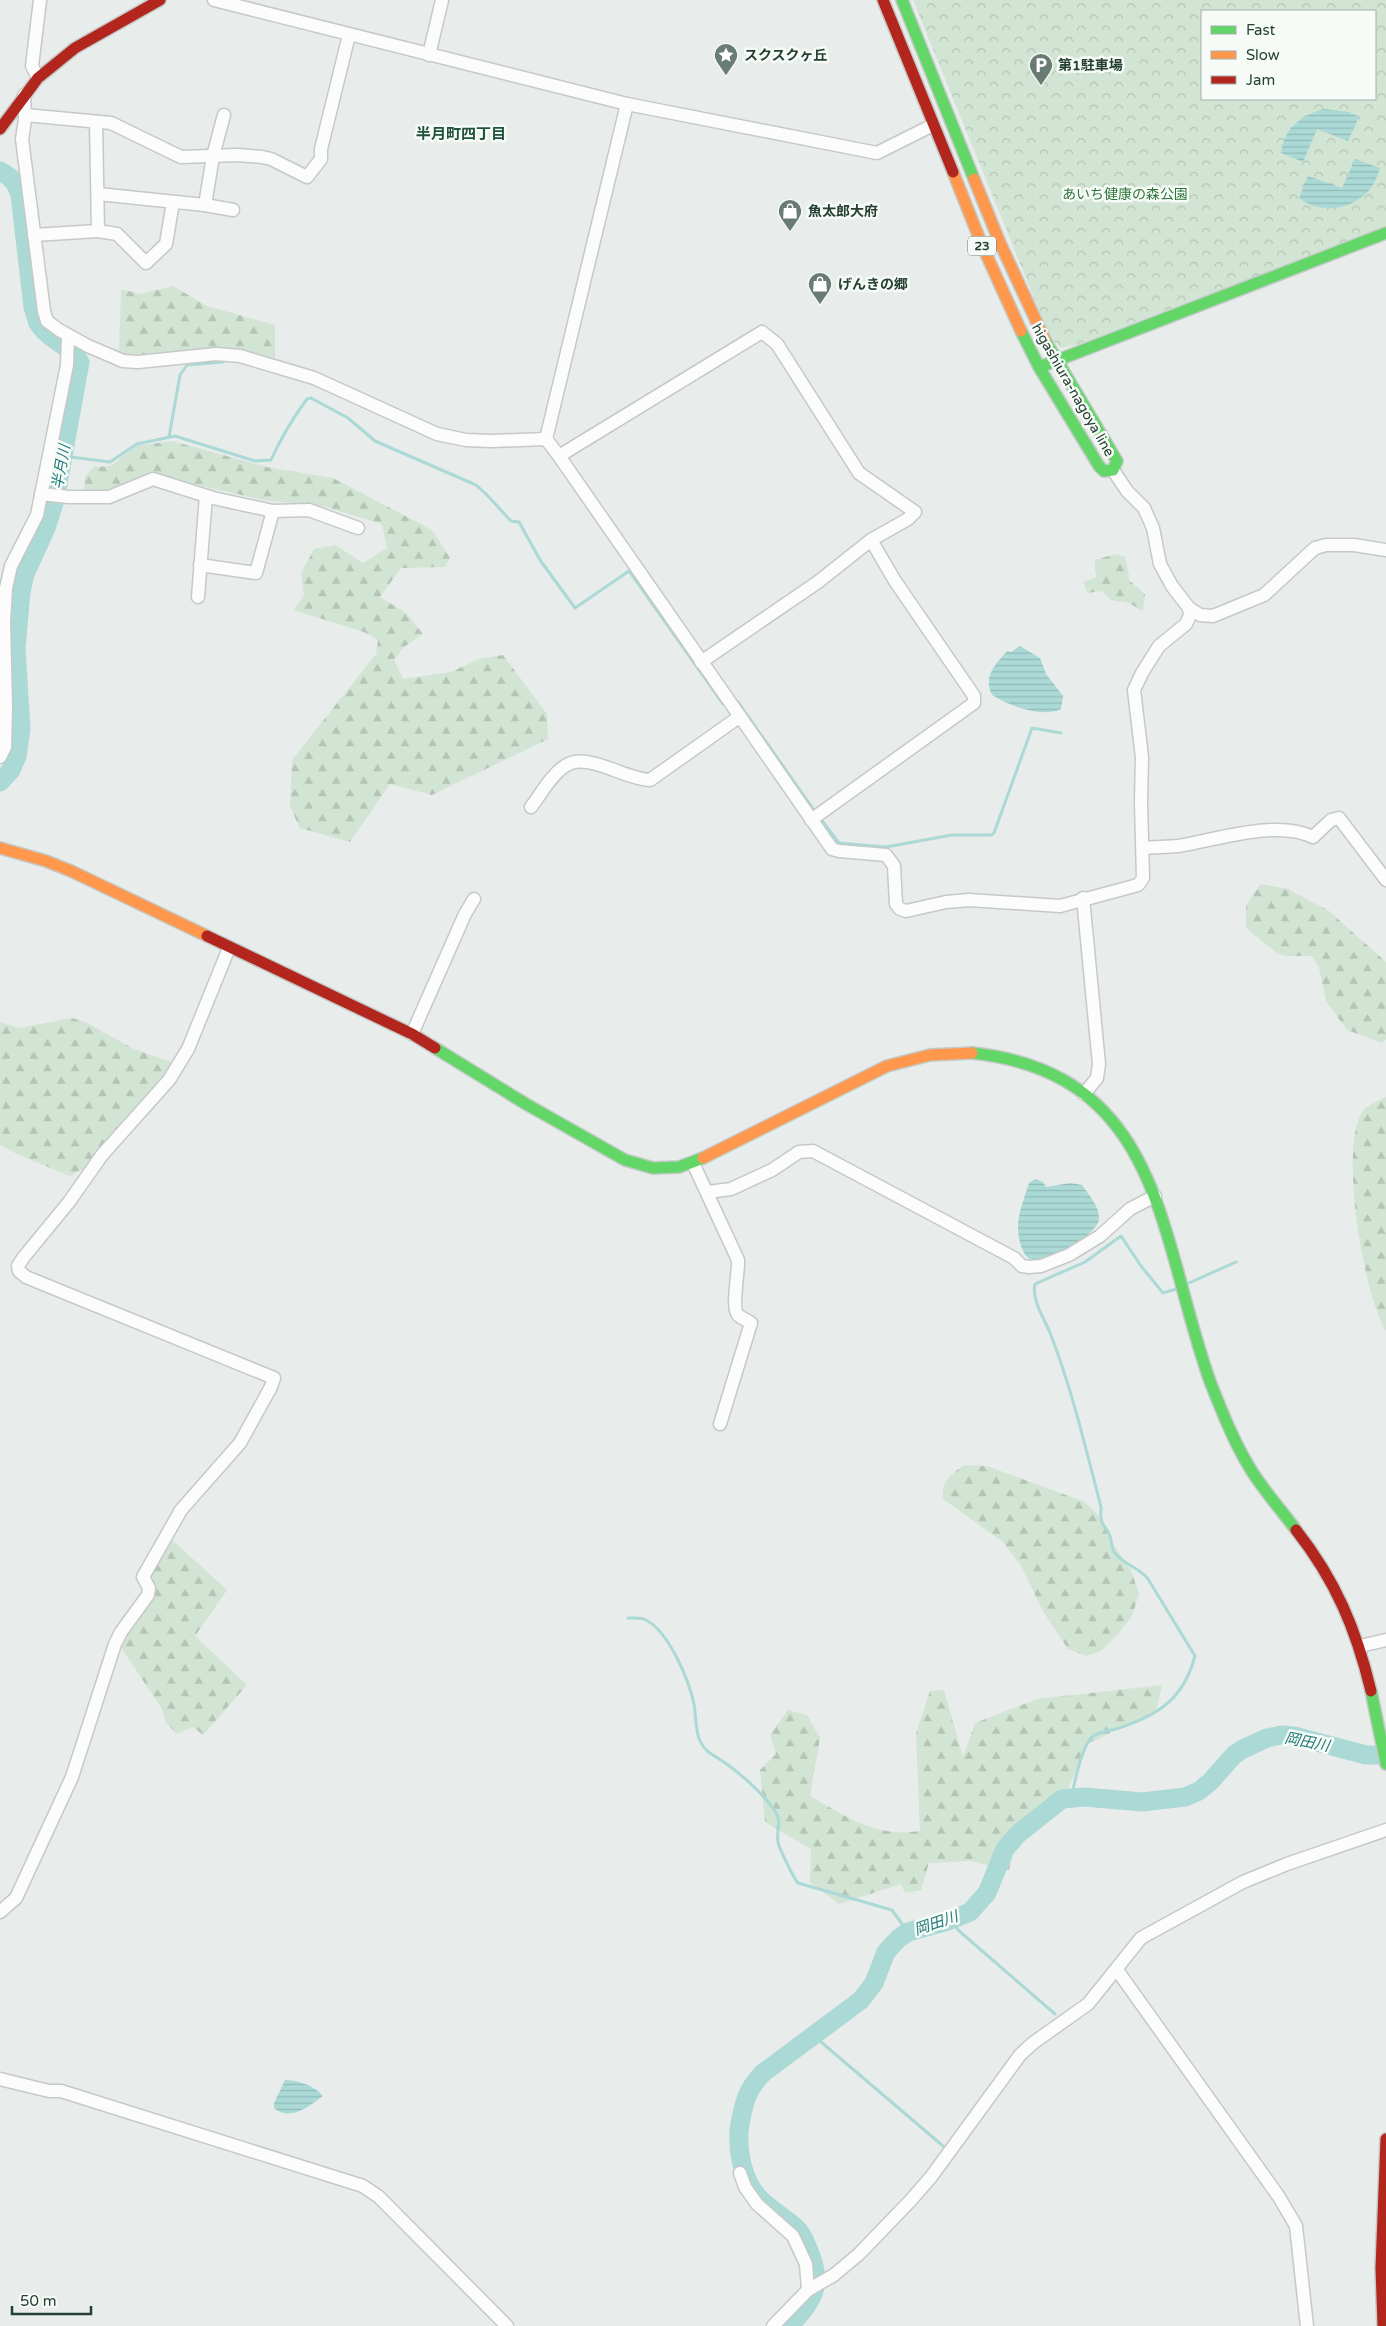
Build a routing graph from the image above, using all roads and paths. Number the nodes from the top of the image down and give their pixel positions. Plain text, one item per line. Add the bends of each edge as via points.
1 (40, 0) edge
2 (160, 0) edge
3 (214, 0) edge
4 (442, 0) edge
5 (883, 0) edge
6 (902, 0) edge
7 (349, 35) junction
8 (428, 55) junction
9 (38, 78) junction
10 (24, 95) junction
11 (627, 104) junction
12 (224, 115) dead end
13 (25, 116) junction
14 (96, 122) junction
15 (934, 125) junction
16 (0, 129) edge
17 (213, 156) junction
18 (98, 194) junction
19 (173, 202) junction
20 (205, 205) junction
21 (233, 210) dead end
22 (98, 231) junction
23 (1386, 233) edge
24 (34, 235) junction
25 (68, 339) junction
26 (1057, 360) junction
27 (1039, 366) junction
28 (546, 439) junction
29 (559, 456) junction
30 (1113, 470) junction
31 (46, 494) junction
32 (206, 496) junction
33 (273, 511) junction
34 (358, 528) dead end
35 (871, 540) junction
36 (1386, 550) edge
37 (200, 565) junction
38 (198, 597) dead end
39 (1189, 608) junction
40 (701, 662) junction
41 (739, 717) junction
42 (0, 757) edge
43 (530, 807) dead end
44 (811, 820) junction
45 (0, 848) edge
46 (1143, 848) junction
47 (1386, 880) edge
48 (1083, 898) junction
49 (474, 899) dead end
50 (229, 948) junction
51 (412, 1034) junction
52 (1084, 1094) junction
53 (693, 1162) junction
54 (708, 1192) junction
55 (1155, 1196) junction
56 (720, 1424) dead end
57 (1386, 1640) edge
58 (1360, 1646) junction
59 (1386, 1762) edge
60 (1386, 1830) edge
61 (0, 1912) edge
62 (1117, 1970) junction
63 (0, 2079) edge
64 (1386, 2139) edge
65 (740, 2173) dead end
66 (813, 2286) junction
67 (507, 2326) edge
68 (773, 2326) edge
69 (1307, 2326) edge
70 (1383, 2326) edge

1 - 9 street via 32,66
2 - 9 street via 75,48
3 - 7 street
4 - 8 street
5 - 15 street, higashiura-nagoya line / 23
6 - 26 street, higashiura-nagoya line / 23 via 1000,242
7 - 8 street
7 - 17 street via 321,159 307,177 271,159
8 - 11 street
9 - 10 street
10 - 13 street
10 - 16 street
11 - 15 street via 877,153
11 - 28 street
12 - 17 street
13 - 14 street
13 - 24 street via 22,139
14 - 17 street via 111,123 181,157
14 - 18 street
15 - 27 street, higashiura-nagoya line / 23 via 997,280
17 - 20 street
18 - 19 street
18 - 22 street
19 - 20 street
19 - 22 street via 166,244 146,263 118,234
20 - 21 street
22 - 24 street
23 - 26 street
24 - 25 street via 47,321
25 - 28 street via 123,361 216,354 240,356 314,378 448,437 491,441
25 - 31 street
26 - 27 street
26 - 30 street, higashiura-nagoya line / 23 via 1116,462
27 - 30 street, higashiura-nagoya line / 23 via 1099,466 1104,471
28 - 29 street
29 - 35 street via 762,332 777,344 859,473 915,512
29 - 40 street
30 - 39 street via 1144,508 1160,564
31 - 32 street via 109,497 153,479
31 - 42 street via 11,566 6,588 6,727 5,747
32 - 33 street
32 - 37 street
33 - 34 street via 309,510
33 - 37 street via 256,572
35 - 40 street via 818,582
35 - 44 street via 975,700
36 - 39 street via 1354,545 1315,548 1264,595 1213,616 1200,615
37 - 38 street
39 - 46 street via 1186,624 1159,646 1134,690 1142,757
40 - 41 street
41 - 43 street via 650,780 632,778 585,761 565,765
41 - 44 street
44 - 48 street via 832,849 886,855 891,859 896,904 906,911 969,900 1060,906
45 - 50 street via 71,871
46 - 47 street via 1179,846 1256,831 1313,836 1331,820 1339,818
46 - 48 street via 1143,878 1138,885
48 - 52 street via 1099,1064 1097,1078
49 - 51 street
50 - 51 street
50 - 61 street via 180,1064 102,1155 23,1258 18,1271 100,1308 274,1378 240,1442 181,1510 143,1577 149,1588 148,1595 115,1644 72,1776 16,1898
51 - 53 street via 625,1160 653,1168 679,1167
52 - 53 street via 1062,1079 1028,1064 985,1054 930,1055 870,1073
52 - 55 street via 1130,1143
53 - 54 street
54 - 55 street via 731,1189 772,1170 799,1152 813,1151 1029,1268 1042,1266 1087,1246 1130,1209
54 - 56 street via 738,1260 734,1309 751,1323
55 - 58 street via 1222,1412 1254,1474 1330,1577
57 - 58 street
58 - 59 street
60 - 62 street via 1243,1882 1142,1938
62 - 66 street via 1088,2004 1020,2055 948,2155 911,2200 859,2254 834,2275
62 - 69 street via 1279,2197 1296,2226
63 - 67 street via 95,2101 363,2186 379,2197
64 - 70 street via 1381,2268
65 - 66 street via 757,2204 793,2236
66 - 68 street

